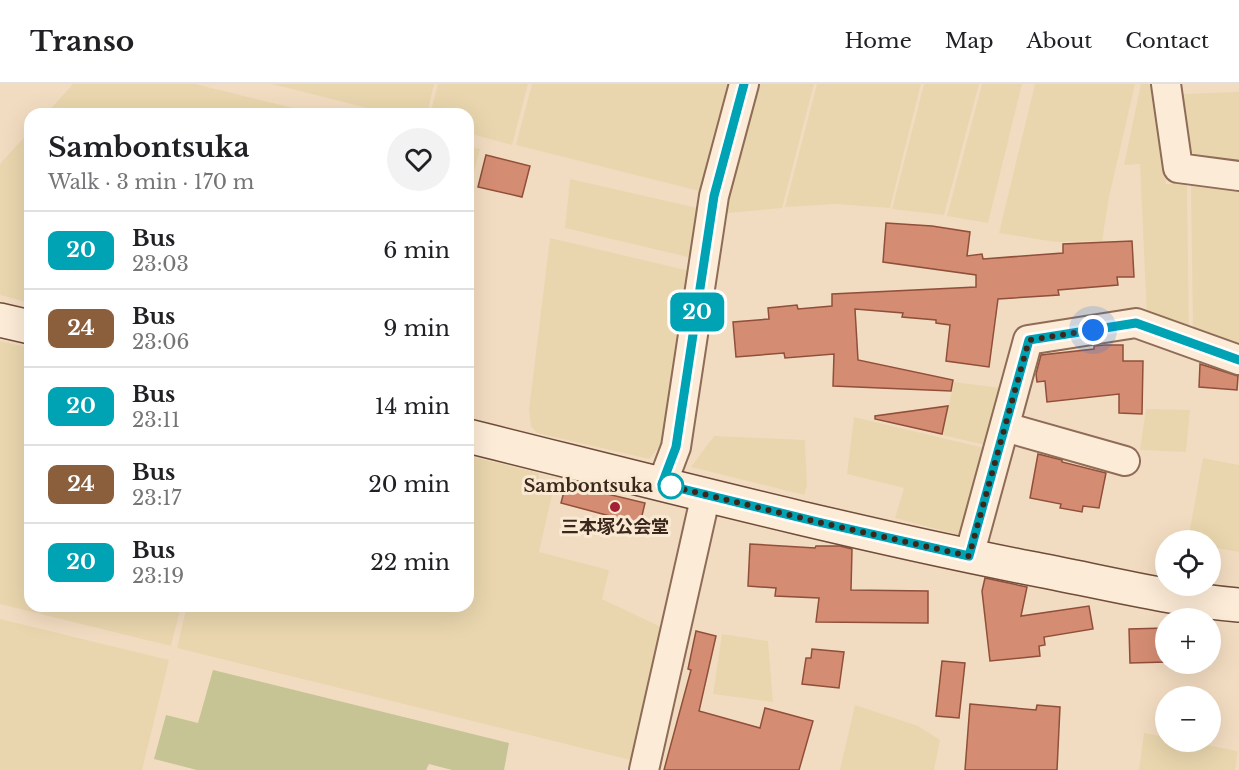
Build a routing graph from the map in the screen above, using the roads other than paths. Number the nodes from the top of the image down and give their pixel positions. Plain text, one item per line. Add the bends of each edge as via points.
1 (744, 84) edge
2 (1166, 84) edge
3 (1239, 176) edge
4 (0, 320) edge
5 (24, 326) edge
6 (1239, 360) edge
7 (1005, 427) junction
8 (474, 437) edge
9 (1125, 461) dead end
10 (662, 484) junction
11 (706, 494) junction
12 (969, 556) junction
13 (1239, 605) edge
14 (645, 770) edge

1 - 10 street via 714,196 676,447
2 - 3 street via 1178,168
4 - 5 street
6 - 7 street via 1136,323 1029,340
7 - 9 street
7 - 12 street
8 - 10 street
10 - 11 street
11 - 12 street
11 - 14 street
12 - 13 street via 1199,601

